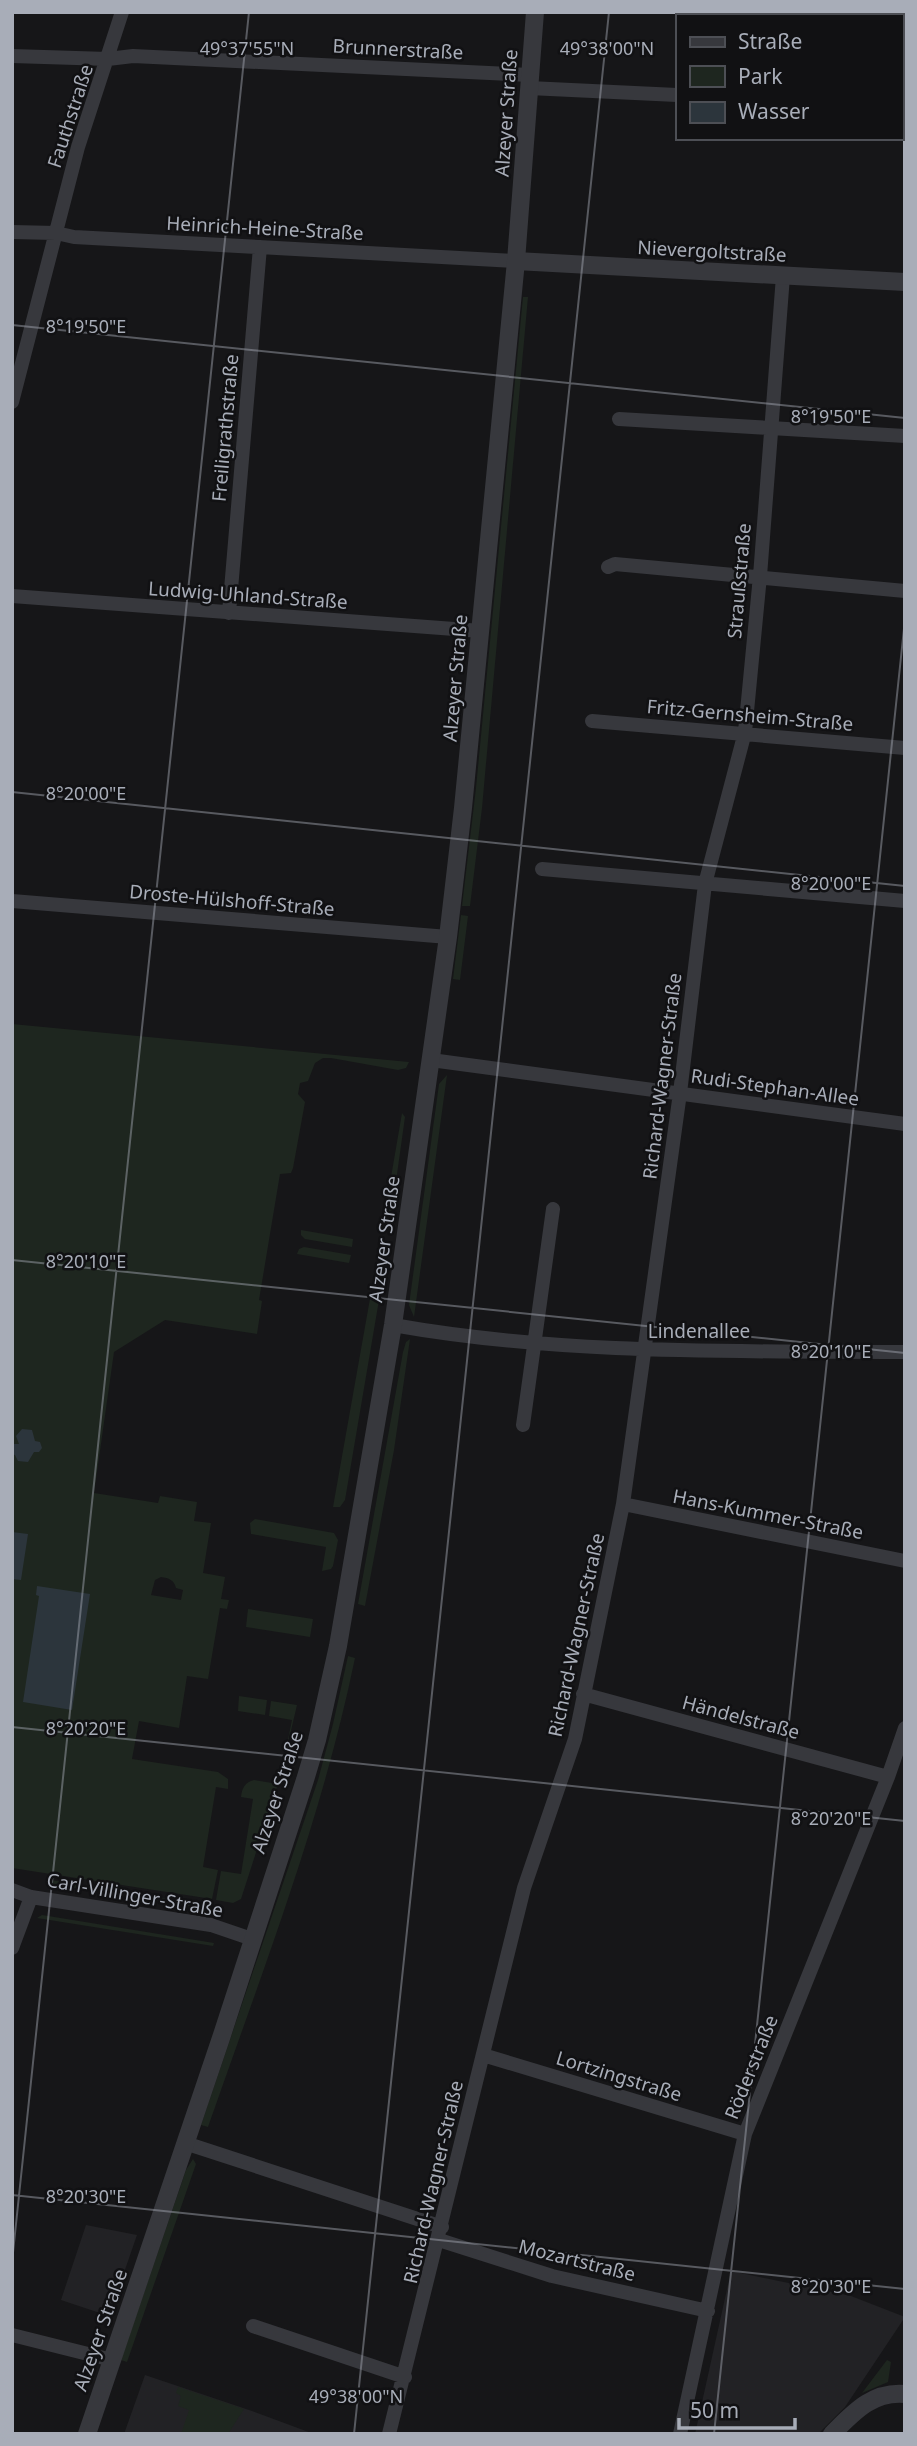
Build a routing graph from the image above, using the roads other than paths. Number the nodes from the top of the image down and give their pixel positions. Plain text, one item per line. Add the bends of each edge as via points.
1 (122, 12) edge
2 (535, 12) edge
3 (12, 56) edge
4 (108, 59) junction
5 (530, 82) junction
6 (676, 95) edge
7 (12, 232) edge
8 (57, 233) junction
9 (260, 247) junction
10 (516, 261) junction
11 (783, 276) junction
12 (905, 282) edge
13 (12, 402) edge
14 (619, 419) dead end
15 (771, 428) junction
16 (905, 436) edge
17 (608, 567) dead end
18 (760, 576) junction
19 (905, 591) edge
20 (12, 596) edge
21 (229, 613) junction
22 (481, 631) junction
23 (592, 721) dead end
24 (745, 732) junction
25 (905, 748) edge
26 (542, 869) dead end
27 (705, 884) junction
28 (12, 901) edge
29 (905, 901) edge
30 (448, 937) junction
31 (431, 1060) junction
32 (680, 1093) junction
33 (905, 1124) edge
34 (553, 1209) dead end
35 (393, 1325) junction
36 (535, 1342) junction
37 (645, 1351) junction
38 (905, 1352) edge
39 (523, 1426) dead end
40 (623, 1504) junction
41 (905, 1561) edge
42 (583, 1694) junction
43 (905, 1728) edge
44 (888, 1777) junction
45 (12, 1890) edge
46 (31, 1897) junction
47 (251, 1939) junction
48 (12, 1948) edge
49 (483, 2055) junction
50 (745, 2134) junction
51 (185, 2143) junction
52 (440, 2233) junction
53 (708, 2311) junction
54 (253, 2326) dead end
55 (12, 2335) edge
56 (113, 2360) junction
57 (405, 2376) junction
58 (905, 2394) edge
59 (87, 2434) edge
60 (390, 2434) edge
61 (680, 2434) edge
62 (832, 2434) edge

1 - 4 street, Fauthstraße
2 - 5 street, Alzeyer Straße
3 - 4 street, Brunnerstraße
4 - 5 street, Brunnerstraße via 133,56
4 - 8 street, Fauthstraße via 78,147
5 - 6 street, Brunnerstraße
5 - 10 street, Alzeyer Straße
7 - 8 street, Heinrich-Heine-Straße
8 - 9 street, Heinrich-Heine-Straße
8 - 13 street, Fauthstraße
9 - 10 street, Heinrich-Heine-Straße
9 - 21 street, Freiligrathstraße
10 - 11 street, Nievergoltstraße
10 - 22 street, Alzeyer Straße
11 - 12 street, Nievergoltstraße
11 - 15 street, Straußstraße
14 - 15 street
15 - 16 street
15 - 18 street, Straußstraße
17 - 18 street
18 - 19 street
18 - 24 street, Straußstraße
20 - 21 street, Ludwig-Uhland-Straße
21 - 22 street, Ludwig-Uhland-Straße
22 - 30 street, Alzeyer Straße
23 - 24 street, Fritz-Gernsheim-Straße
24 - 25 street, Fritz-Gernsheim-Straße
24 - 27 street, Straußstraße
26 - 27 street
27 - 29 street
27 - 32 street, Richard-Wagner-Straße
28 - 30 street, Droste-Hülshoff-Straße
30 - 31 street, Alzeyer Straße
31 - 32 street, Rudi-Stephan-Allee
31 - 35 street, Alzeyer Straße
32 - 33 street, Rudi-Stephan-Allee
32 - 37 street, Richard-Wagner-Straße
34 - 36 street
35 - 36 street, Lindenallee
35 - 47 street, Alzeyer Straße via 338,1646 317,1740
36 - 37 street, Lindenallee
36 - 39 street
37 - 38 street, Lindenallee
37 - 40 street, Richard-Wagner-Straße
40 - 41 street, Hans-Kummer-Straße
40 - 42 street, Richard-Wagner-Straße
42 - 44 street, Händelstraße
42 - 49 street, Richard-Wagner-Straße via 575,1739 524,1888
43 - 44 street, Röderstraße
44 - 50 street, Röderstraße
45 - 46 street, Carl-Villinger-Straße
46 - 47 street, Carl-Villinger-Straße via 211,1925
46 - 48 street
47 - 51 street, Alzeyer Straße
49 - 50 street, Lortzingstraße
49 - 52 street, Richard-Wagner-Straße
50 - 53 street, Röderstraße
51 - 52 street, Mozartstraße
51 - 56 street, Alzeyer Straße
52 - 53 street, Mozartstraße via 552,2276
52 - 57 street, Richard-Wagner-Straße
53 - 61 street, Röderstraße
54 - 57 street
55 - 56 street
56 - 59 street, Alzeyer Straße
57 - 60 street, Richard-Wagner-Straße
58 - 62 street via 867,2401

